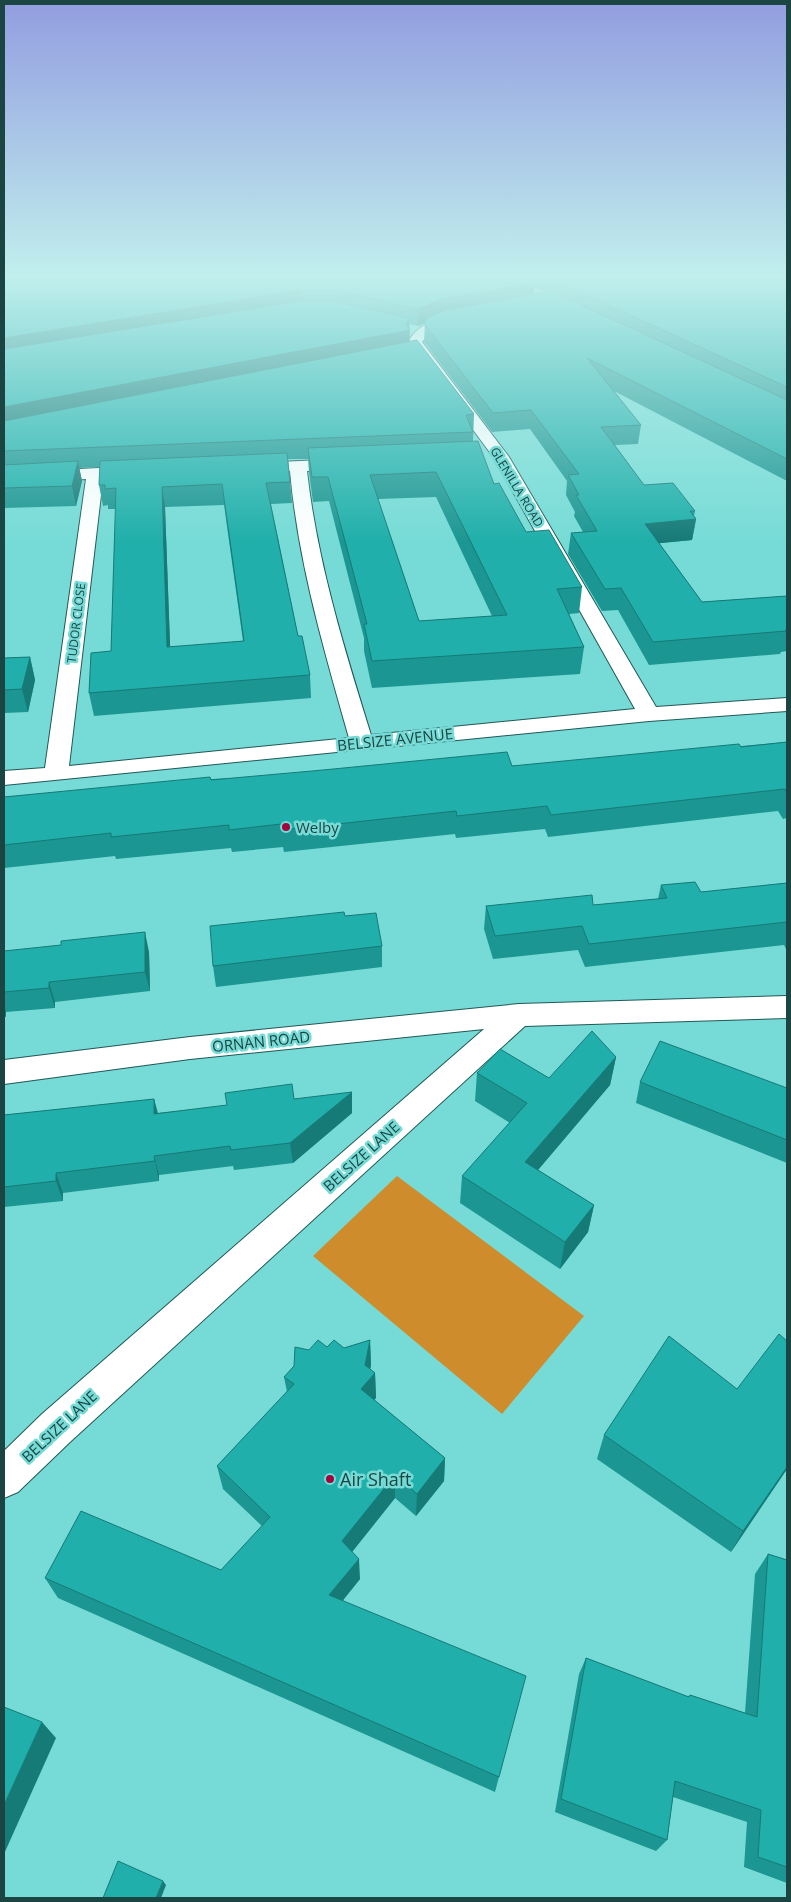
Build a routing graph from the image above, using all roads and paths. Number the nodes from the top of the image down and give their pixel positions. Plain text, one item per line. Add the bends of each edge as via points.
1 (432, 365) edge
2 (501, 457) junction
3 (482, 458) edge
4 (366, 463) edge
5 (298, 466) junction
6 (240, 468) edge
7 (153, 471) edge
8 (95, 473) junction
9 (4, 478) edge
10 (787, 705) edge
11 (649, 714) junction
12 (362, 742) junction
13 (56, 774) junction
14 (4, 778) edge
15 (787, 1007) edge
16 (519, 1015) junction
17 (4, 1072) edge
18 (4, 1478) edge

1 - 2 street, GLENILLA ROAD
2 - 3 street
2 - 11 street, GLENILLA ROAD
4 - 5 street
5 - 6 street
5 - 12 street via 303,516 328,628
7 - 8 street
8 - 9 street
8 - 13 street, TUDOR CLOSE
10 - 11 street, BELSIZE AVENUE
11 - 12 street, BELSIZE AVENUE
12 - 13 street, BELSIZE AVENUE
13 - 14 street, BELSIZE AVENUE
15 - 16 street
16 - 17 street, ORNAN ROAD via 190,1048
16 - 18 street, BELSIZE LANE

